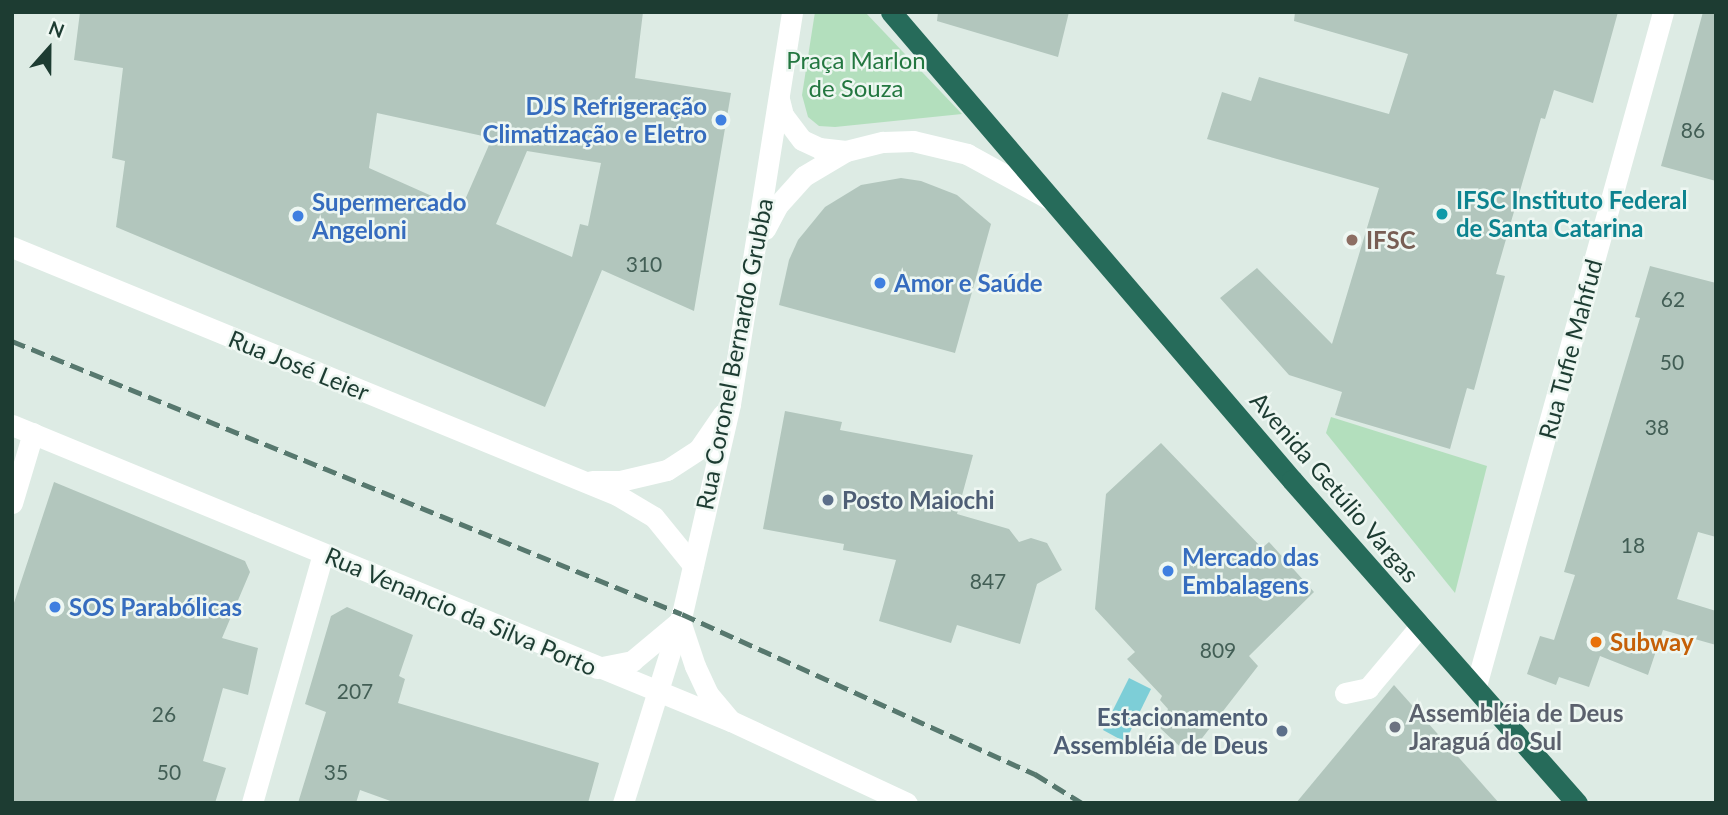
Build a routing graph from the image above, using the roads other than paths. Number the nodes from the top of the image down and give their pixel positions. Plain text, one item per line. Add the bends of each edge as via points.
1 (792, 12) edge
2 (891, 12) edge
3 (1663, 12) edge
4 (778, 97) junction
5 (846, 151) junction
6 (1056, 203) junction
7 (758, 243) junction
8 (12, 247) edge
9 (730, 404) junction
10 (12, 425) edge
11 (33, 433) junction
12 (587, 481) junction
13 (12, 503) edge
14 (323, 554) junction
15 (693, 565) junction
16 (680, 621) junction
17 (1421, 625) junction
18 (597, 668) junction
19 (1476, 686) junction
20 (657, 692) junction
21 (1345, 693) dead end
22 (731, 721) junction
23 (252, 803) edge
24 (623, 803) edge
25 (907, 803) edge
26 (1577, 803) edge

1 - 4 street, Rua Coronel Bernardo Grubba
2 - 6 highway, Avenida Getúlio Vargas
3 - 19 street, Rua Tufie Mahfud
4 - 5 street via 783,115 802,140 819,148
4 - 7 street, Rua Coronel Bernardo Grubba
5 - 6 street, Avenida Getúlio Vargas via 883,142 942,145
5 - 7 street, Avenida Getúlio Vargas via 824,161 788,191
6 - 17 highway, Avenida Getúlio Vargas
7 - 9 street, Rua Coronel Bernardo Grubba
8 - 12 street, Rua José Leier
9 - 12 street, Rua José Leier via 699,449 667,470 620,481
9 - 15 street, Rua Coronel Bernardo Grubba
10 - 11 street, Rua Venancio da Silva Porto
11 - 13 street
11 - 14 street, Rua Venancio da Silva Porto
12 - 15 street, Rua José Leier via 654,517
14 - 18 street, Rua Venancio da Silva Porto
14 - 23 street
15 - 16 street, Rua Coronel Bernardo Grubba
16 - 18 street via 632,661
16 - 20 street, Rua Coronel Bernardo Grubba
16 - 22 street via 708,694
17 - 19 highway, Avenida Getúlio Vargas
17 - 21 street via 1368,688
18 - 20 street, Rua Venancio da Silva Porto
19 - 26 highway, Avenida Getúlio Vargas
20 - 22 street, Rua Venancio da Silva Porto
20 - 24 street, Rua Coronel Bernardo Grubba
22 - 25 street, Rua Venancio da Silva Porto

